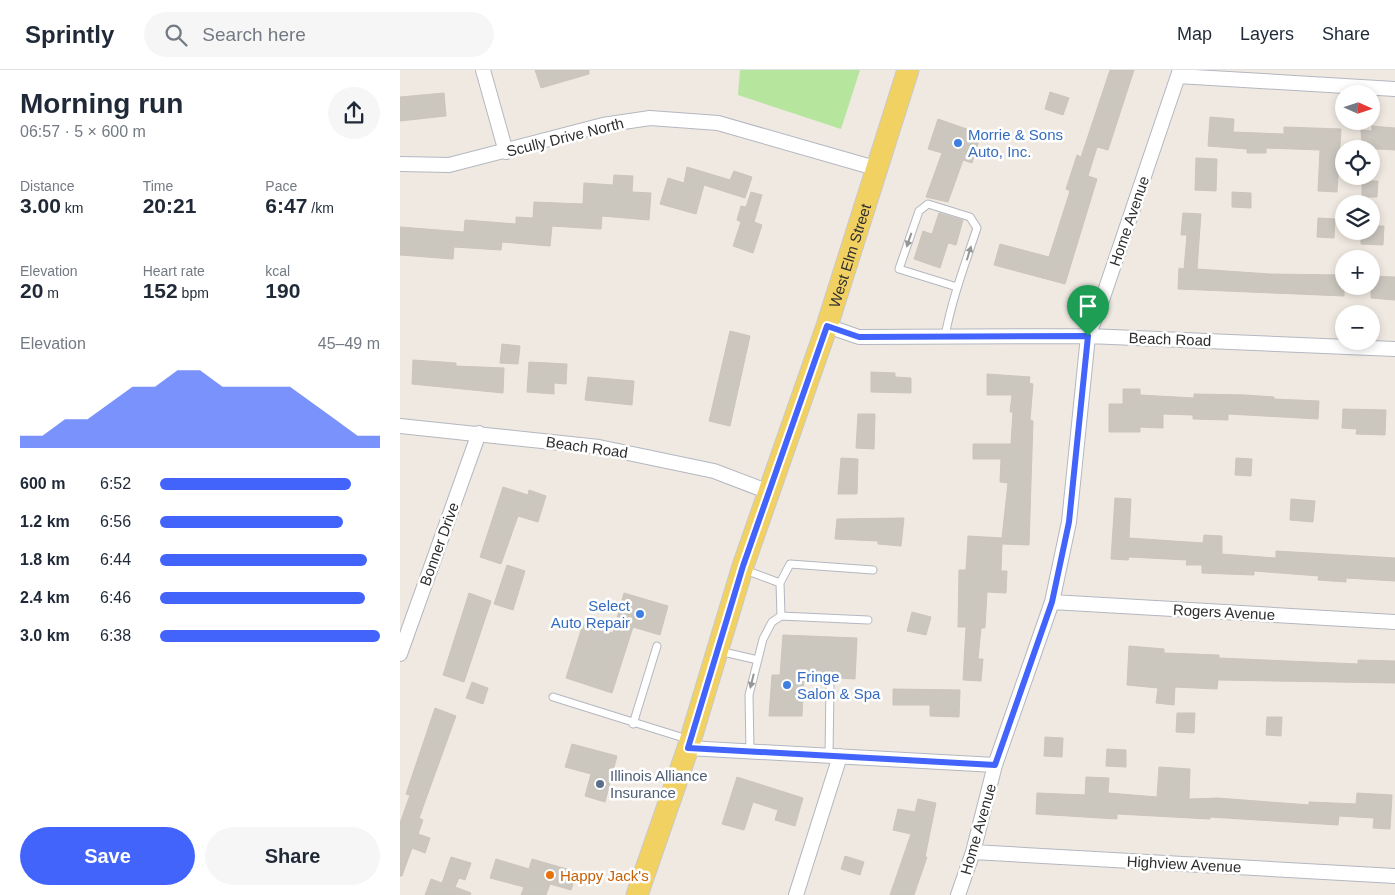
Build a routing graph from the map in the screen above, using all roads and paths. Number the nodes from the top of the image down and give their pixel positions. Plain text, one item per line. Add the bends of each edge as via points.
1 (483, 70) edge
2 (908, 70) edge
3 (1179, 73) edge
4 (1395, 89) edge
5 (506, 152) junction
6 (400, 164) edge
7 (875, 168) junction
8 (957, 287) junction
9 (827, 326) junction
10 (945, 336) junction
11 (1088, 336) junction
12 (1395, 348) edge
13 (400, 426) edge
14 (479, 433) junction
15 (769, 492) junction
16 (742, 569) junction
17 (873, 570) dead end
18 (780, 584) junction
19 (1052, 602) junction
20 (781, 616) junction
21 (868, 620) dead end
22 (1395, 622) edge
23 (658, 646) dead end
24 (717, 650) junction
25 (400, 654) edge
26 (758, 660) junction
27 (830, 686) dead end
28 (553, 697) dead end
29 (633, 724) junction
30 (689, 744) junction
31 (750, 751) junction
32 (834, 756) junction
33 (995, 765) junction
34 (973, 852) junction
35 (1395, 876) edge
36 (637, 895) edge
37 (796, 895) edge
38 (958, 895) edge

1 - 5 street
2 - 7 main road, West Elm Street
3 - 4 street
3 - 11 street, Home Avenue
5 - 6 street, Scully Drive North via 449,166
5 - 7 street, Scully Drive North via 603,125 650,118 718,123
7 - 9 main road, West Elm Street
8 -> 8 lane via 976,228 970,217 928,204 919,211 899,269
8 - 10 lane
9 - 10 street, Beach Road via 859,337
9 - 15 main road, West Elm Street
10 - 11 street, Beach Road
11 - 12 street, Beach Road
11 - 19 street, Home Avenue via 1069,522
13 - 14 street, Beach Road
14 - 15 street, Beach Road via 600,447 714,471
14 - 25 street, Bonner Drive
15 - 16 main road, West Elm Street
16 - 18 lane
16 - 24 main road, West Elm Street
17 - 18 lane via 790,564
18 - 20 lane
19 - 22 street, Rogers Avenue
19 - 33 street, Home Avenue
20 - 21 lane
20 - 26 lane via 772,622 763,639
23 - 29 lane
24 - 26 lane
24 - 30 main road, West Elm Street
26 -> 31 lane via 749,695
27 - 32 lane
28 - 29 lane
29 - 30 lane
30 - 31 street
30 - 36 main road, West Elm Street
31 - 32 street
32 - 33 street
32 - 37 street
33 - 34 street, Home Avenue
34 - 35 street, Highview Avenue
34 - 38 street, Home Avenue

